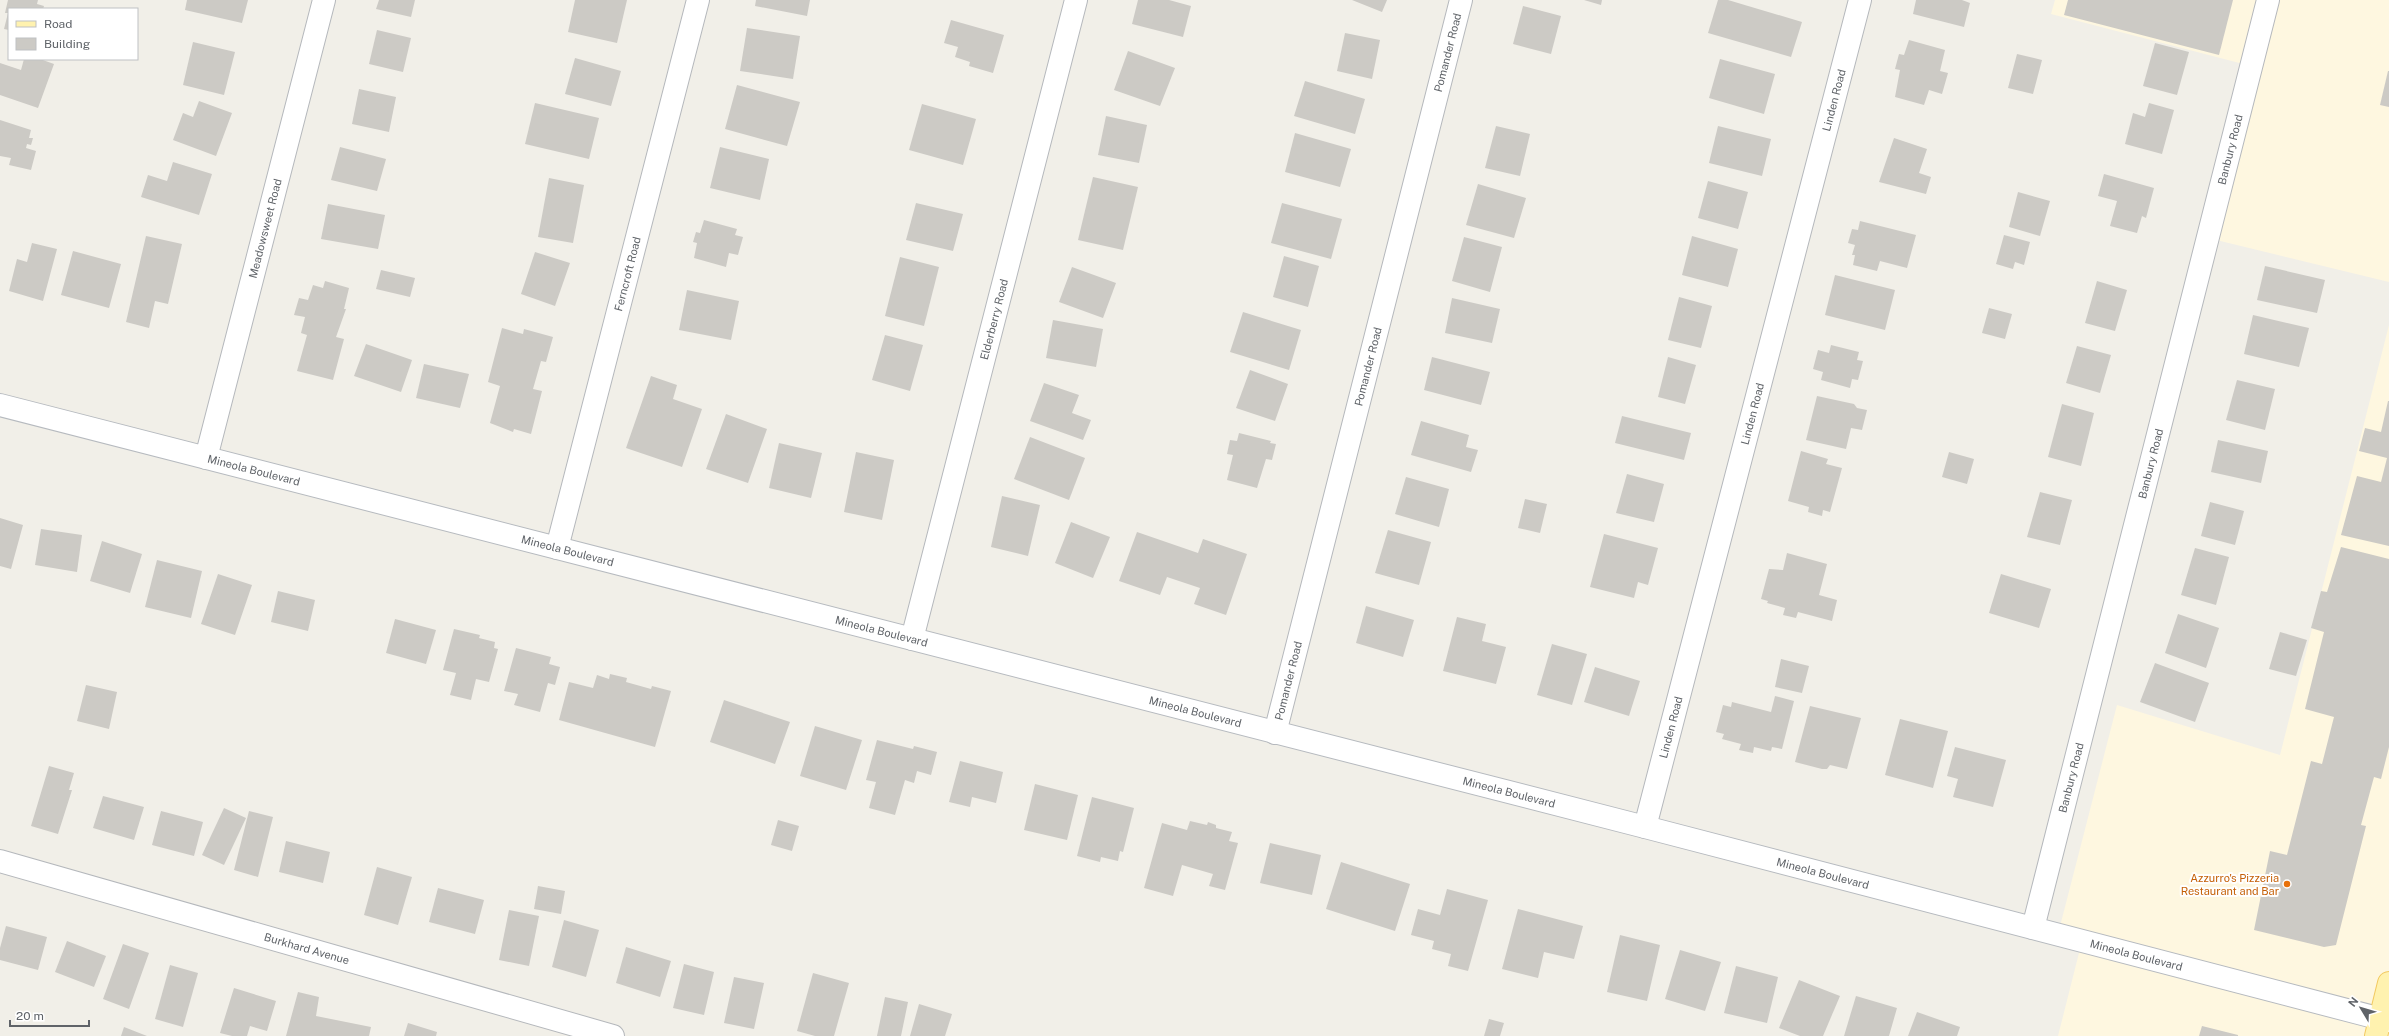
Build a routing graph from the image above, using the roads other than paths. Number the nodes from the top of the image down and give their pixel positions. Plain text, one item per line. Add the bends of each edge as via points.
1 (324, 0) edge
2 (698, 0) edge
3 (1076, 0) edge
4 (1461, 0) edge
5 (1860, 0) edge
6 (2268, 0) edge
7 (0, 405) edge
8 (206, 458) junction
9 (557, 548) junction
10 (912, 639) junction
11 (1275, 733) junction
12 (1645, 827) junction
13 (0, 861) edge
14 (2033, 928) junction
15 (2389, 983) edge
16 (2382, 1025) edge
17 (614, 1036) edge

1 - 8 street, Meadowsweet Road
2 - 9 street, Ferncroft Road
3 - 10 street, Elderberry Road
4 - 11 street, Pomander Road
5 - 12 street, Linden Road
6 - 14 street, Banbury Road
7 - 8 street, Mineola Boulevard
8 - 9 street, Mineola Boulevard
9 - 10 street, Mineola Boulevard
10 - 11 street, Mineola Boulevard
11 - 12 street, Mineola Boulevard
12 - 14 street, Mineola Boulevard
13 - 17 street, Burkhard Avenue
14 - 16 street, Mineola Boulevard
15 - 16 main road

